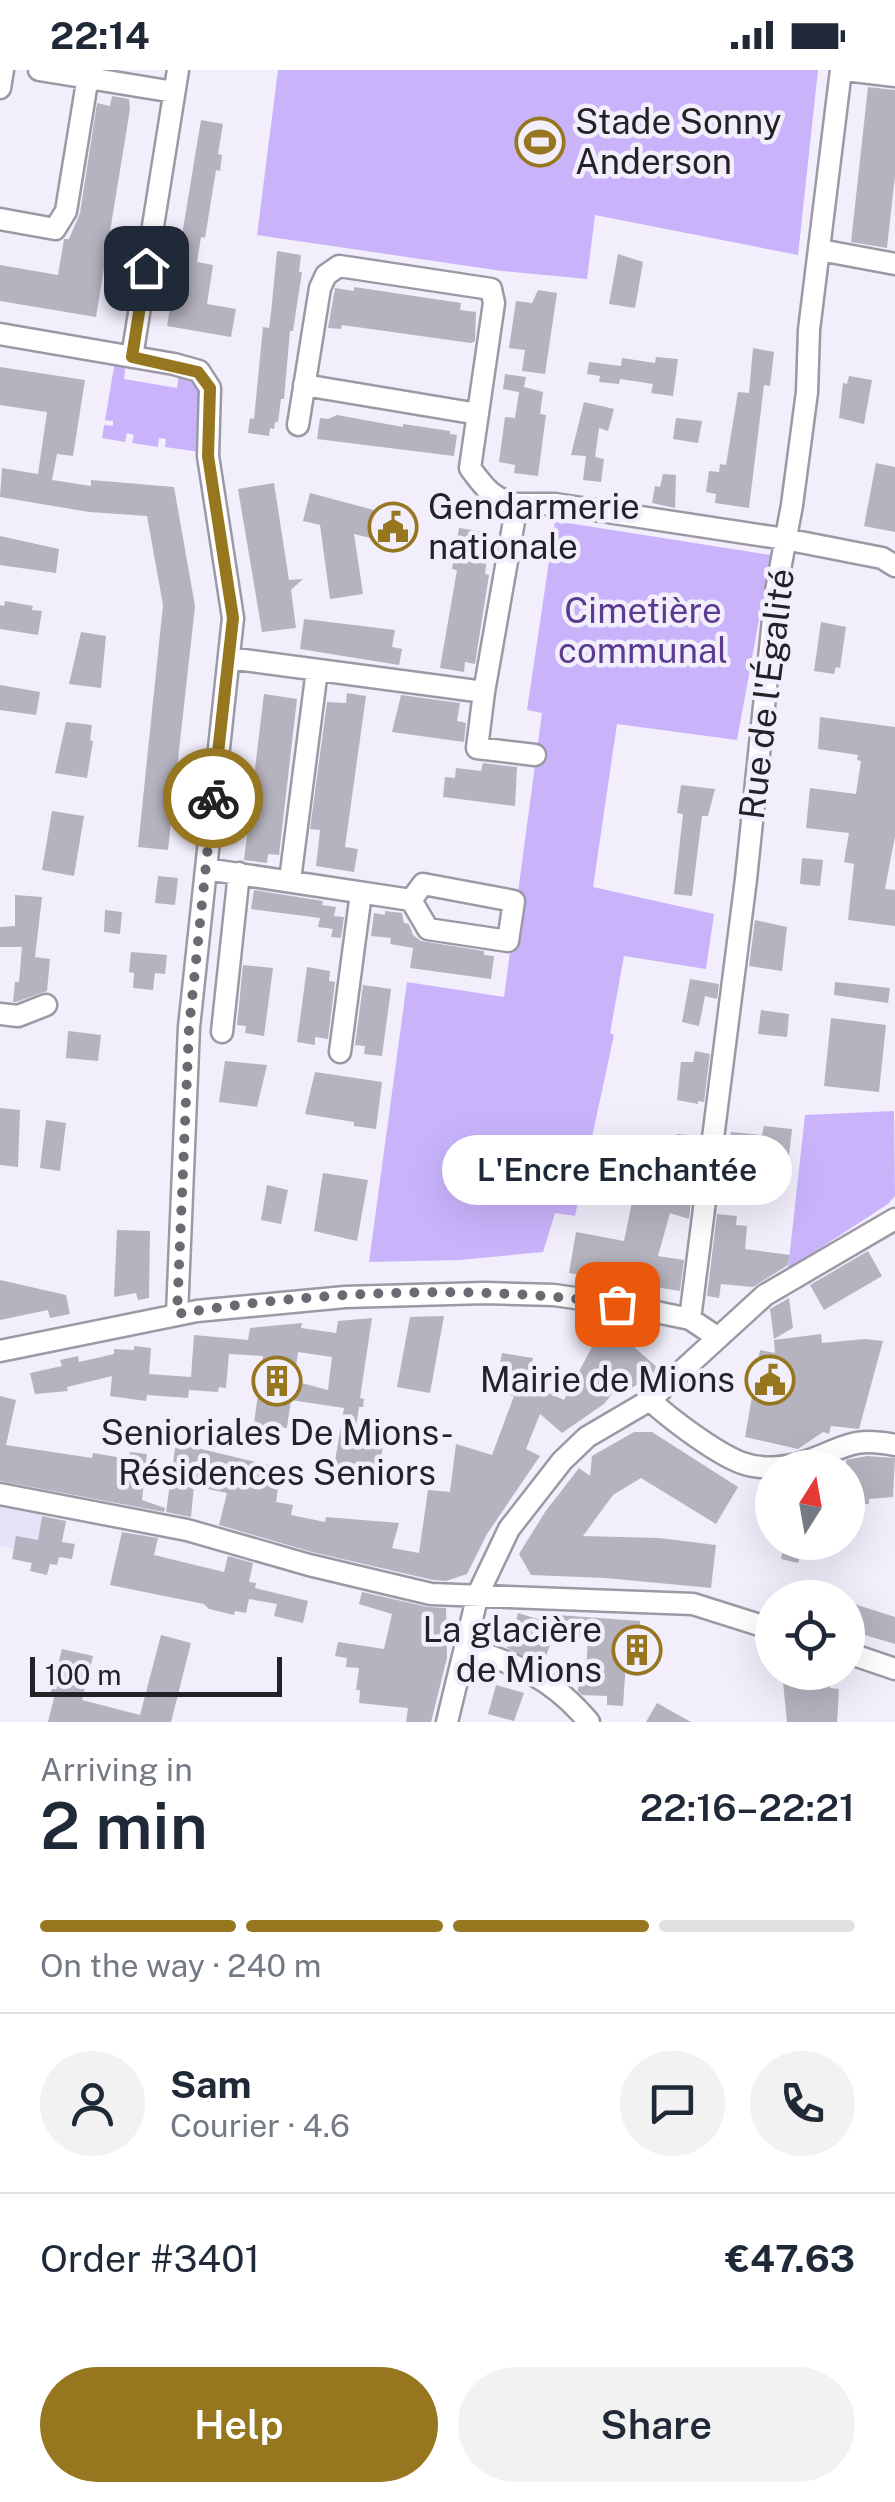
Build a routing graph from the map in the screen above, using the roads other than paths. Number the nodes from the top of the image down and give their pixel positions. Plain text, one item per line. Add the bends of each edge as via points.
1 (3, 70) edge
2 (39, 70) edge
3 (178, 70) edge
4 (843, 70) edge
5 (88, 74) edge
6 (895, 76) edge
7 (0, 88) edge
8 (174, 92) junction
9 (0, 219) edge
10 (820, 250) junction
11 (895, 264) edge
12 (0, 334) edge
13 (132, 357) junction
14 (304, 385) junction
15 (478, 414) junction
16 (298, 425) dead end
17 (515, 514) junction
18 (785, 538) junction
19 (895, 566) edge
20 (229, 658) junction
21 (317, 670) junction
22 (484, 692) junction
23 (535, 756) dead end
24 (206, 869) junction
25 (239, 873) junction
26 (290, 880) junction
27 (361, 893) junction
28 (412, 900) junction
29 (46, 1006) dead end
30 (0, 1014) edge
31 (222, 1032) dead end
32 (340, 1052) dead end
33 (895, 1220) edge
34 (177, 1314) junction
35 (690, 1318) junction
36 (717, 1337) junction
37 (0, 1351) edge
38 (650, 1400) junction
39 (895, 1445) edge
40 (0, 1494) edge
41 (478, 1594) junction
42 (755, 1624) edge
43 (466, 1648) junction
44 (865, 1659) edge
45 (895, 1669) edge
46 (447, 1722) edge
47 (589, 1722) edge

1 - 7 street
2 - 5 street
3 - 8 street
4 - 6 street
4 - 10 street, Rue de l'Égalité
5 - 8 street
5 - 9 street via 66,211 55,229
8 - 13 street
10 - 11 street
10 - 18 street, Rue de l'Égalité
12 - 13 street
13 - 20 street via 198,372 210,388 208,456 233,618
14 - 15 street
14 - 15 street via 320,288 340,266 492,288
14 - 16 street
15 - 17 street via 470,468
17 - 18 street via 555,504
17 - 22 street
18 - 19 street
18 - 35 street, Rue de l'Égalité
20 - 21 street
20 - 24 street
21 - 22 street
21 - 26 street
22 - 23 street via 477,748
24 - 25 street
24 - 34 street via 189,1028
25 - 26 street
25 - 31 street
26 - 27 street
27 - 28 street
27 - 32 street
28 - 28 street via 423,884 514,901 508,940 428,929
29 - 30 street via 18,1016
33 - 36 street via 765,1295
34 - 35 street via 345,1297 484,1293 581,1298
34 - 37 street
35 - 36 street
36 - 38 street
38 - 39 street via 740,1463 797,1464 839,1445
38 - 41 street via 562,1461 509,1529
40 - 41 street via 187,1530 431,1594
41 - 42 street via 693,1604
41 - 43 street
43 - 46 street
43 - 47 street via 527,1669
44 - 45 street

